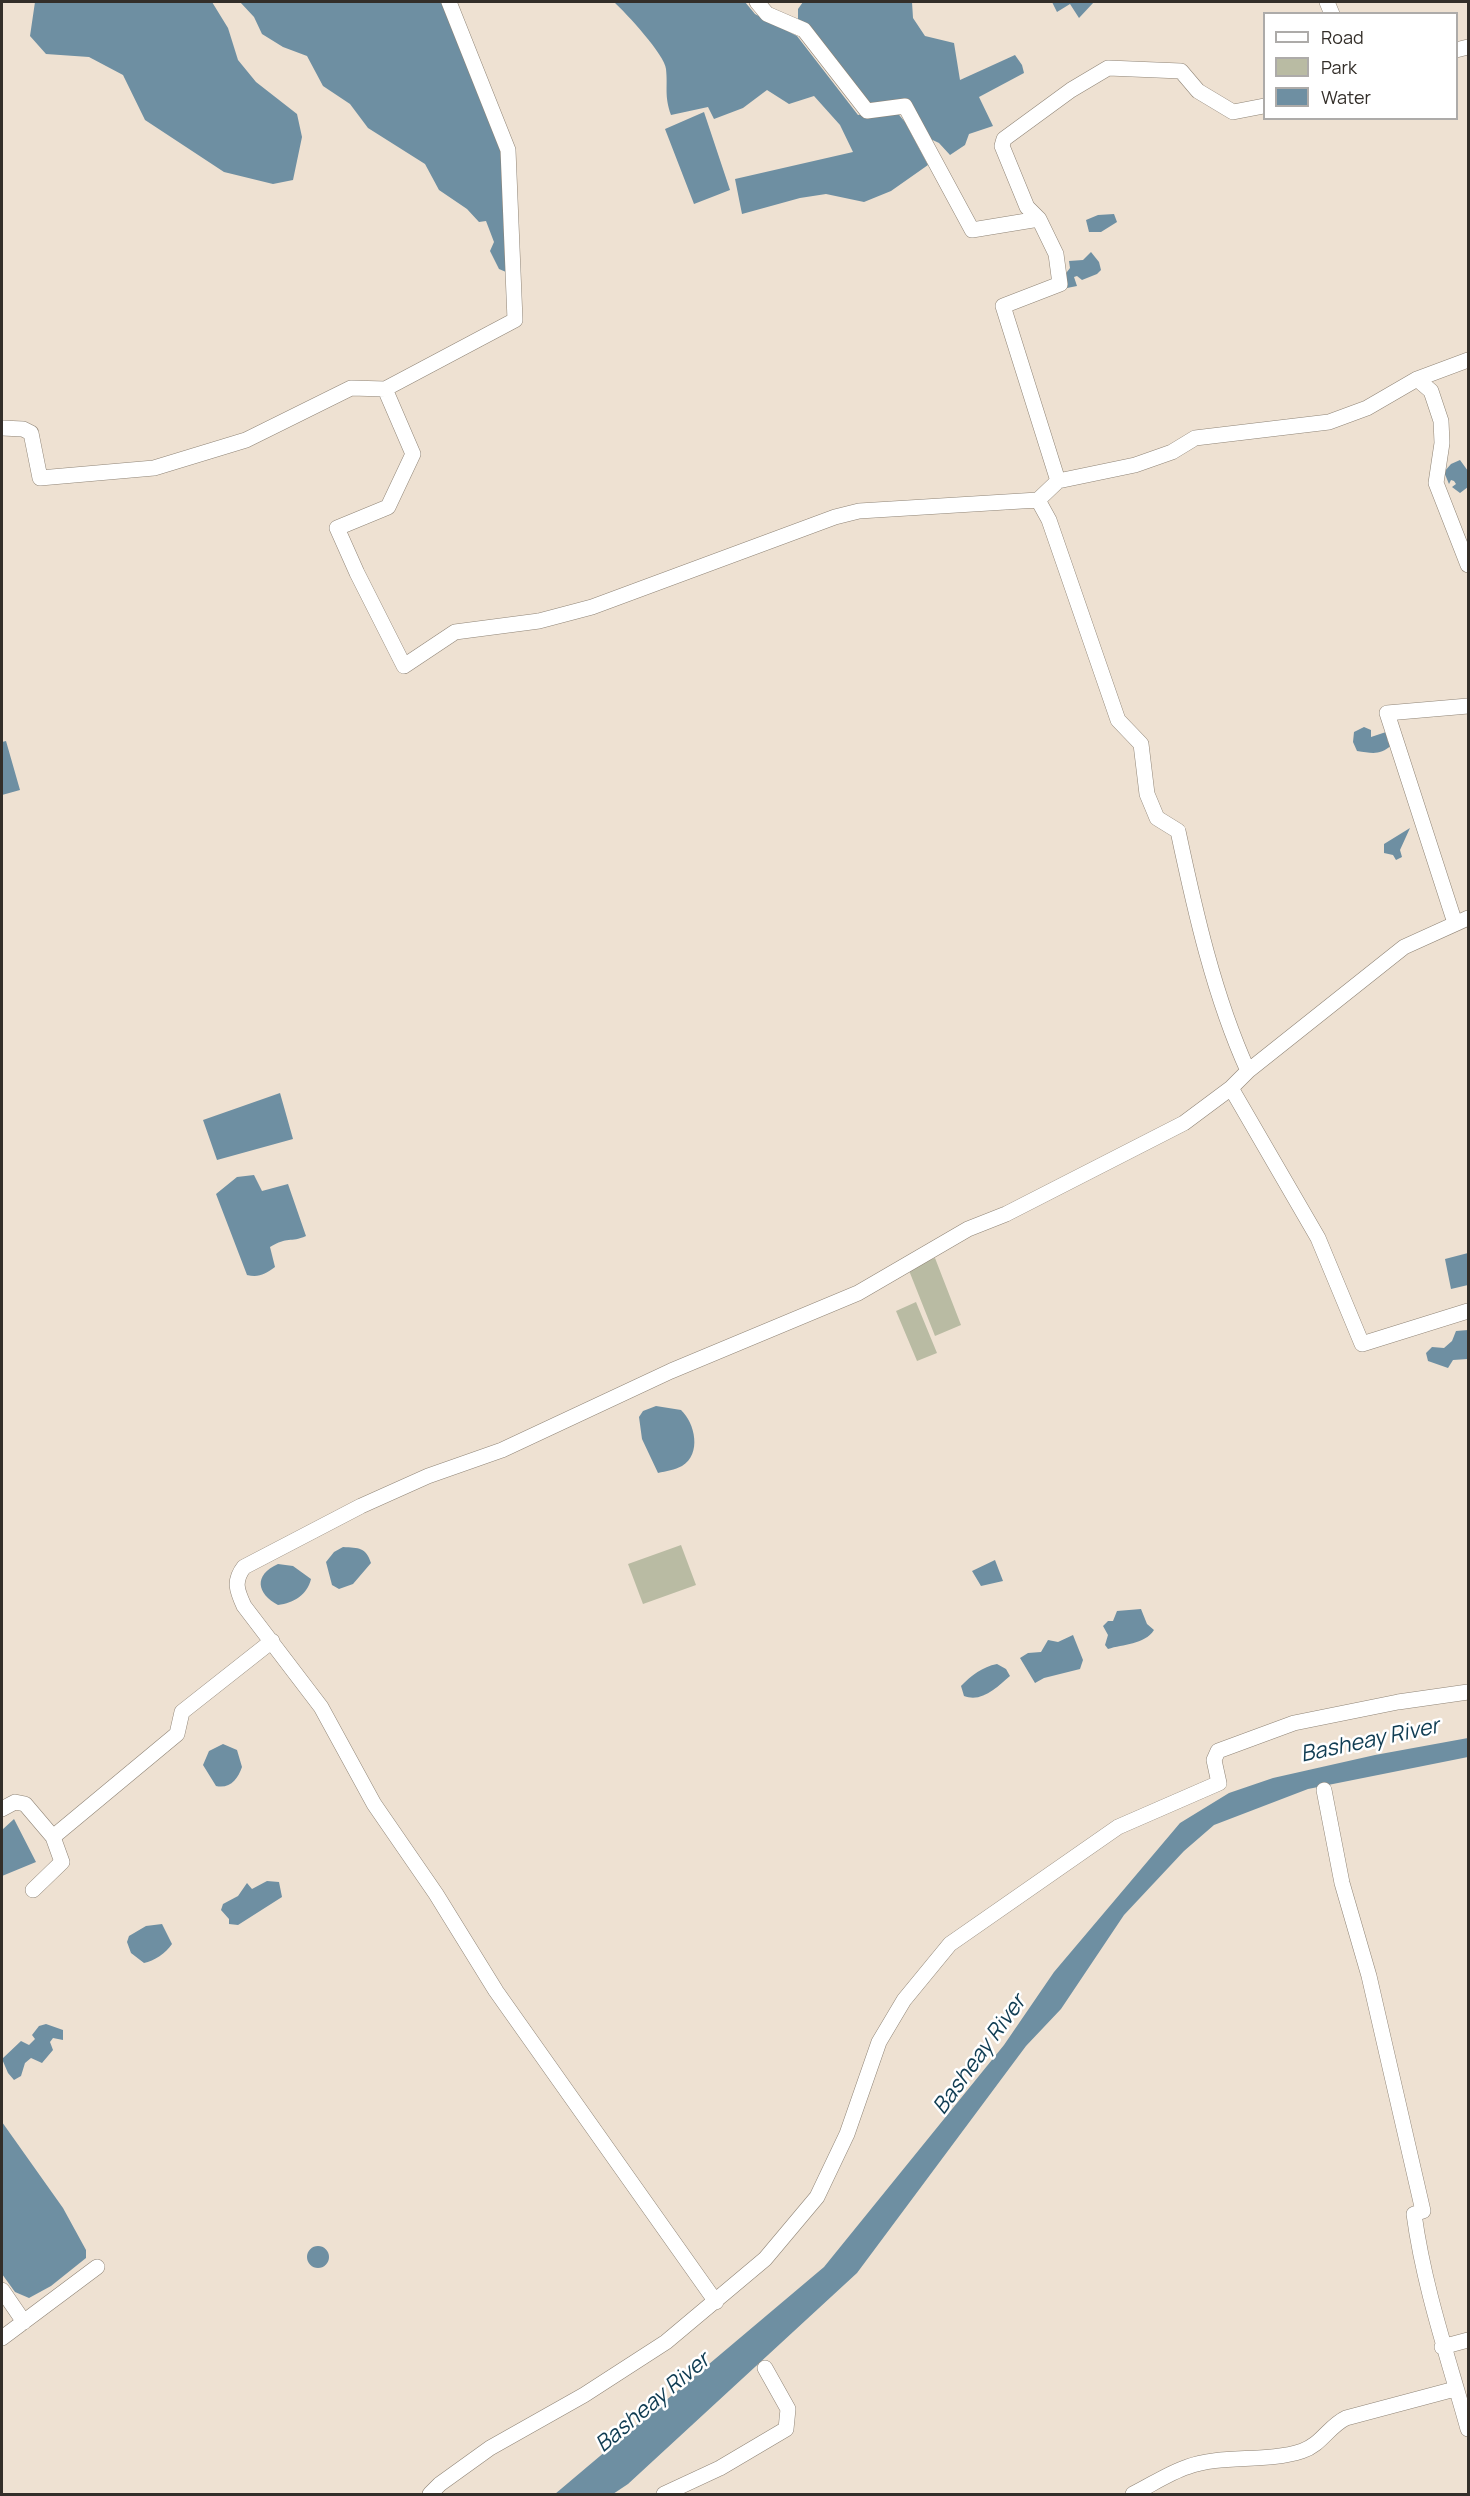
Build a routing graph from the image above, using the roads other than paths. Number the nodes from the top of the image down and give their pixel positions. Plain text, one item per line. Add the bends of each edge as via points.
1 (449, 2) edge
2 (757, 2) edge
3 (1263, 106) edge
4 (1039, 219) junction
5 (1468, 360) edge
6 (1418, 379) junction
7 (385, 389) junction
8 (2, 428) edge
9 (1058, 481) junction
10 (1038, 500) junction
11 (1468, 565) edge
12 (1468, 706) edge
13 (1462, 920) edge
14 (1248, 1071) junction
15 (1231, 1088) junction
16 (1468, 1311) edge
17 (272, 1641) junction
18 (1468, 1692) edge
19 (1324, 1790) dead end
20 (2, 1809) edge
21 (53, 1837) junction
22 (33, 1890) dead end
23 (98, 2267) dead end
24 (2, 2290) edge
25 (716, 2302) junction
26 (24, 2322) junction
27 (2, 2338) edge
28 (1468, 2340) edge
29 (1443, 2347) junction
30 (765, 2368) dead end
31 (1455, 2389) junction
32 (1468, 2429) edge
33 (430, 2494) edge
34 (664, 2494) edge
35 (1133, 2494) edge

1 - 7 street via 508,150 515,320
2 - 4 street via 767,14 804,30 867,111 905,106 972,230
3 - 4 street via 1233,112 1198,91 1181,71 1108,68 1005,139 1002,146 1027,207
4 - 9 street via 1056,254 1060,284 1003,306
5 - 6 street
6 - 9 street via 1368,408 1329,422 1195,438 1172,452 1135,465
6 - 11 street via 1431,391 1442,421 1436,483
7 - 8 street via 351,388 216,451 154,468 71,477 40,478 31,433
7 - 10 street via 413,454 387,507 338,528 404,666 455,632 539,621 592,607 835,517 859,511
9 - 10 street
10 - 14 street via 1049,520 1118,720 1140,744 1150,802 1157,818 1178,831 1232,1034
12 - 13 street via 1387,713
13 - 14 street via 1404,947
14 - 15 street
15 - 16 street via 1318,1238 1362,1344
15 - 17 street via 1184,1123 958,1234 858,1293 670,1371 502,1450 428,1476 244,1567 237,1577 237,1591
17 - 21 street via 182,1712 177,1734
17 - 25 street via 321,1707 374,1804 496,1991
18 - 25 street via 1294,1724 1218,1751 1214,1760 1220,1783 1118,1827 950,1944 904,2000 879,2042 848,2134 817,2197 765,2259
19 - 29 street via 1342,1883 1369,1976 1423,2211 1414,2214 1420,2260
20 - 21 street via 15,1802 25,1804
21 - 22 street via 62,1862
23 - 26 street
24 - 26 street
25 - 33 street via 666,2342 584,2395 489,2448
26 - 27 street
28 - 29 street
29 - 31 street
30 - 34 street via 788,2409 786,2429 720,2468
31 - 32 street
31 - 35 street via 1346,2418 1305,2451 1274,2458 1188,2466

